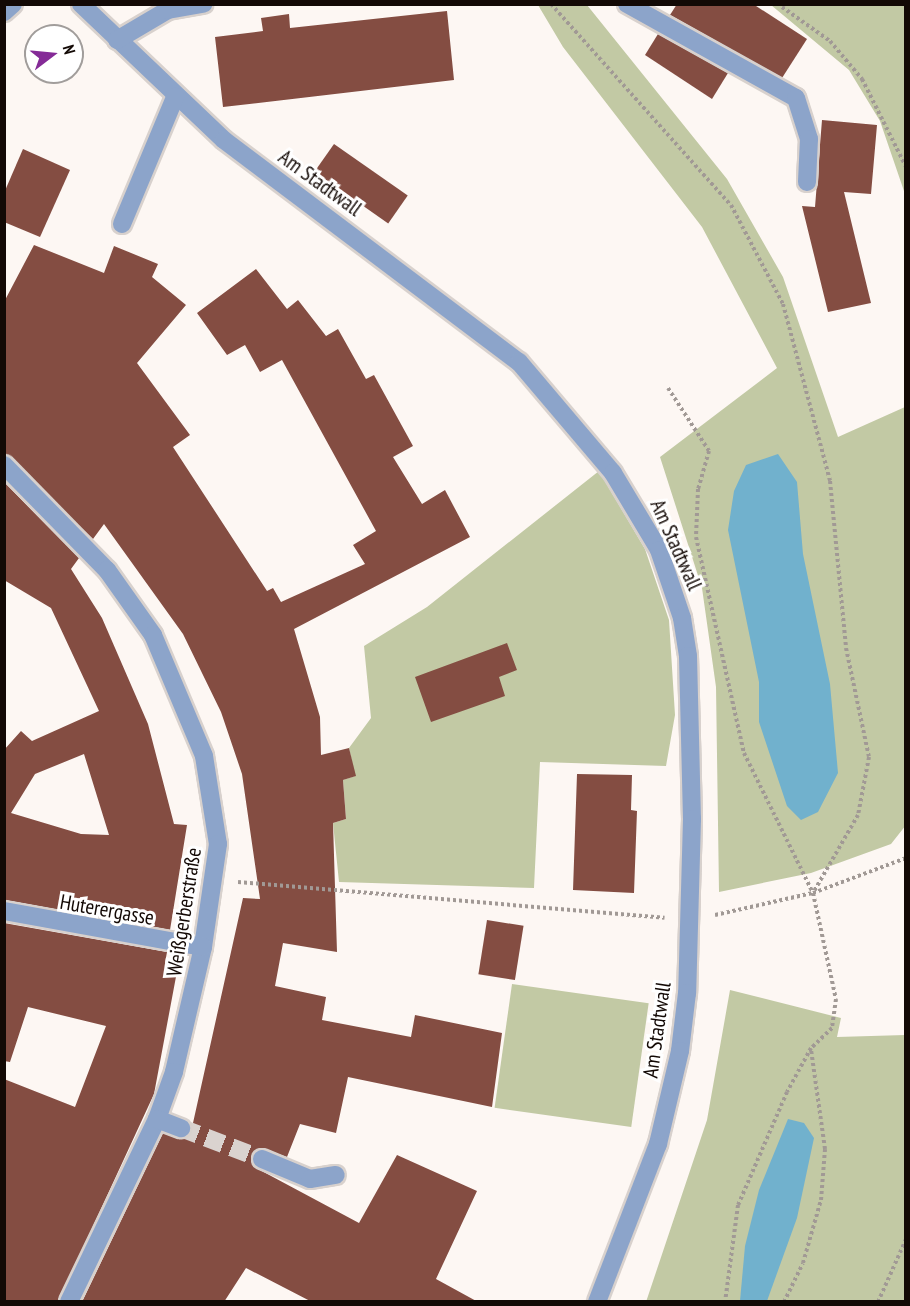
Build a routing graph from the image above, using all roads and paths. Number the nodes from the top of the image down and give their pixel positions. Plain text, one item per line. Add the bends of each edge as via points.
1 (13, 4) edge
2 (81, 4) edge
3 (202, 4) edge
4 (550, 4) edge
5 (627, 4) edge
6 (793, 4) edge
7 (780, 6) edge
8 (4, 12) edge
9 (117, 40) junction
10 (175, 97) junction
11 (906, 167) edge
12 (807, 182) dead end
13 (122, 224) dead end
14 (668, 388) dead end
15 (4, 465) edge
16 (906, 858) edge
17 (216, 880) junction
18 (813, 893) junction
19 (4, 911) edge
20 (689, 920) junction
21 (203, 947) junction
22 (811, 1048) junction
23 (157, 1119) junction
24 (181, 1128) tunnel mouth
25 (262, 1159) tunnel mouth
26 (336, 1174) dead end
27 (906, 1239) edge
28 (69, 1302) edge
29 (597, 1302) edge
30 (724, 1302) edge
31 (784, 1302) edge
32 (878, 1302) edge

1 - 8 street
2 - 9 street, Am Stadtwall
3 - 9 street via 168,10
4 - 18 path via 731,205 783,304 810,394 830,481 846,648 869,757 858,815
5 - 12 street via 796,98 809,139
6 - 7 path
7 - 11 path via 830,41 862,79
9 - 10 street, Am Stadtwall
10 - 13 street
10 - 20 street, Am Stadtwall via 519,362 640,512 673,586 688,656
14 - 18 path via 709,451 698,489 696,537 744,753
15 - 17 street, Weißgerberstraße via 108,570 153,635 182,694 206,765 218,844
16 - 18 path
17 - 20 path
17 - 21 street, Weißgerberstraße
18 - 20 path
18 - 22 path via 836,999 832,1028
19 - 21 street, Huterergasse
20 - 29 street, Am Stadtwall via 687,993 670,1095 628,1232
21 - 23 street, Weißgerberstraße
22 - 30 path via 738,1205
22 - 31 path via 825,1149 821,1200 803,1263
23 - 24 street
23 - 28 street, Weißgerberstraße
25 - 26 street via 310,1179
27 - 32 path

